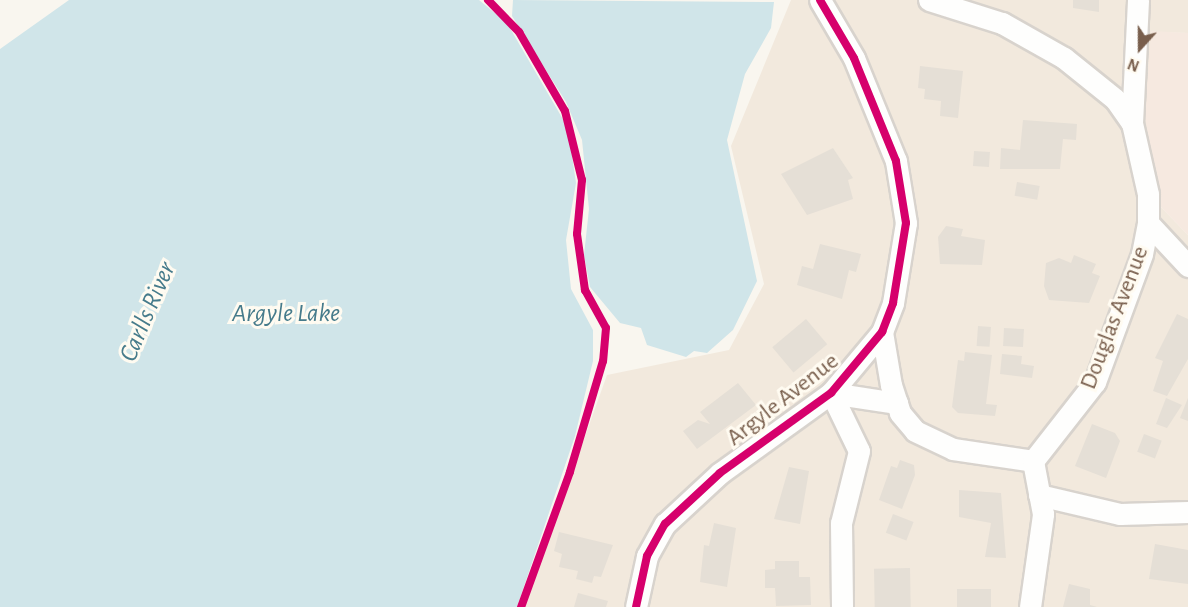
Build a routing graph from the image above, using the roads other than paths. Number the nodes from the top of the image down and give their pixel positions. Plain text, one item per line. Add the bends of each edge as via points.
1 (820, 0) edge
2 (929, 0) edge
3 (1137, 0) edge
4 (1132, 123) junction
5 (1148, 223) junction
6 (1188, 266) edge
7 (882, 332) junction
8 (831, 393) junction
9 (897, 403) junction
10 (1033, 461) junction
11 (1039, 495) junction
12 (1188, 512) edge
13 (636, 607) edge
14 (842, 607) edge
15 (1030, 607) edge

1 - 7 street, Argyle Avenue via 885,124 901,188 902,260
2 - 4 street via 1002,23 1065,58 1115,99
3 - 4 street
4 - 5 street, Douglas Avenue via 1148,194
5 - 6 street
5 - 10 street, Douglas Avenue via 1142,254 1095,382
7 - 8 street, Argyle Avenue
7 - 9 street
8 - 9 street
8 - 13 street, Argyle Avenue via 720,472 665,524 647,556
8 - 14 street via 859,451 841,523
9 - 10 street via 915,431 936,444
10 - 11 street
11 - 12 street via 1120,514
11 - 15 street via 1042,525

